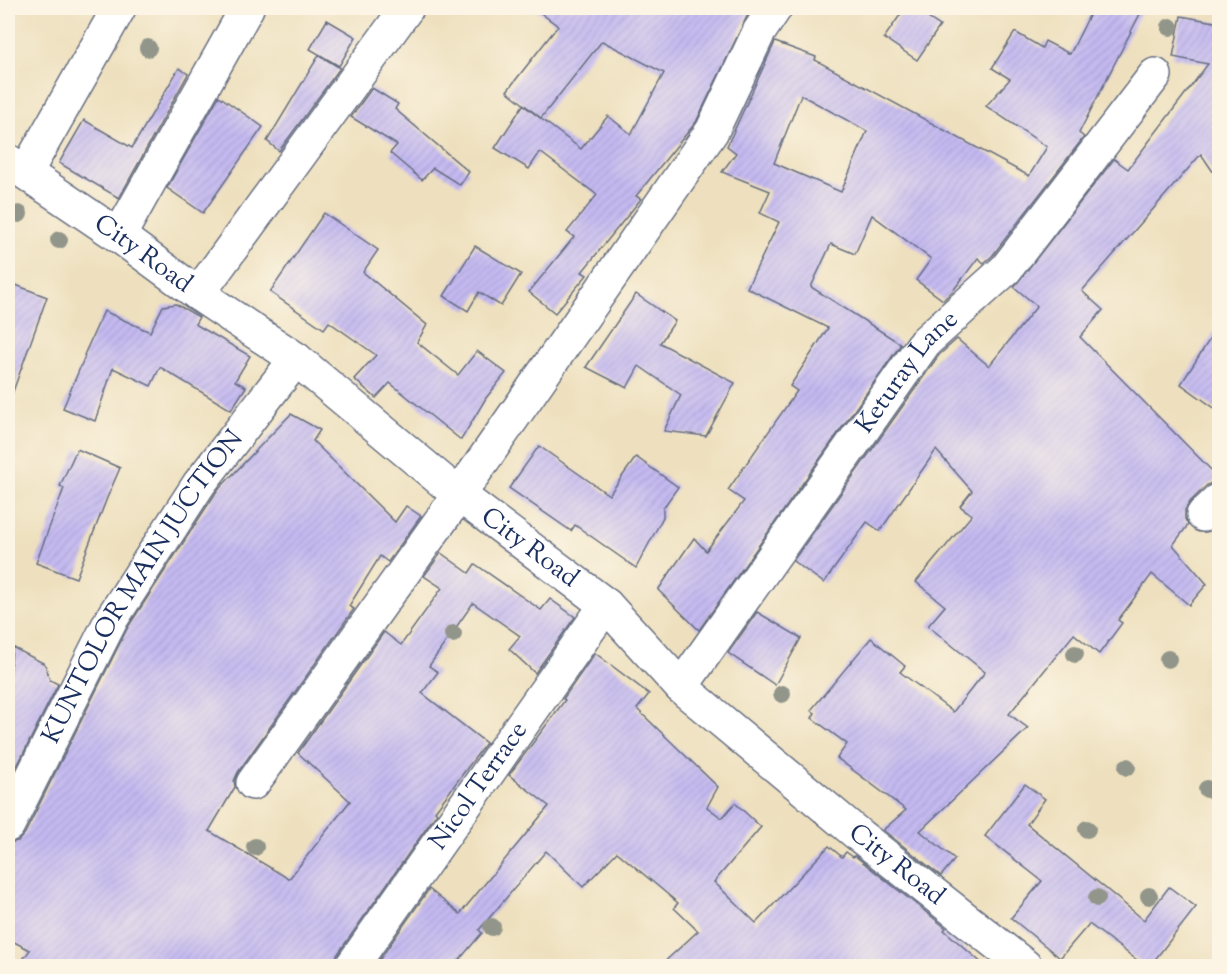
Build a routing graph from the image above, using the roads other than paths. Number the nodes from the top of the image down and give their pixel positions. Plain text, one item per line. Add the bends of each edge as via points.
1 (119, 8) edge
2 (247, 8) edge
3 (407, 8) edge
4 (775, 8) edge
5 (1155, 75) dead end
6 (17, 166) edge
7 (119, 236) junction
8 (198, 294) junction
9 (296, 359) junction
10 (459, 495) junction
11 (606, 605) junction
12 (681, 687) junction
13 (253, 783) dead end
14 (8, 825) edge
15 (352, 966) edge
16 (1025, 966) edge

1 - 6 street
2 - 7 street
3 - 8 street
4 - 10 street via 759,32 712,131
5 - 12 street, Keturay Lane via 1006,269 925,342
6 - 7 street, City Road
7 - 8 street, City Road
8 - 9 street, City Road
9 - 10 street, City Road
9 - 14 street, KUNTOLOR MAIN JUCTION via 199,484 112,618
10 - 11 street, City Road
10 - 13 street
11 - 12 street, City Road
11 - 15 street, Nicol Terrace
12 - 16 street, City Road

